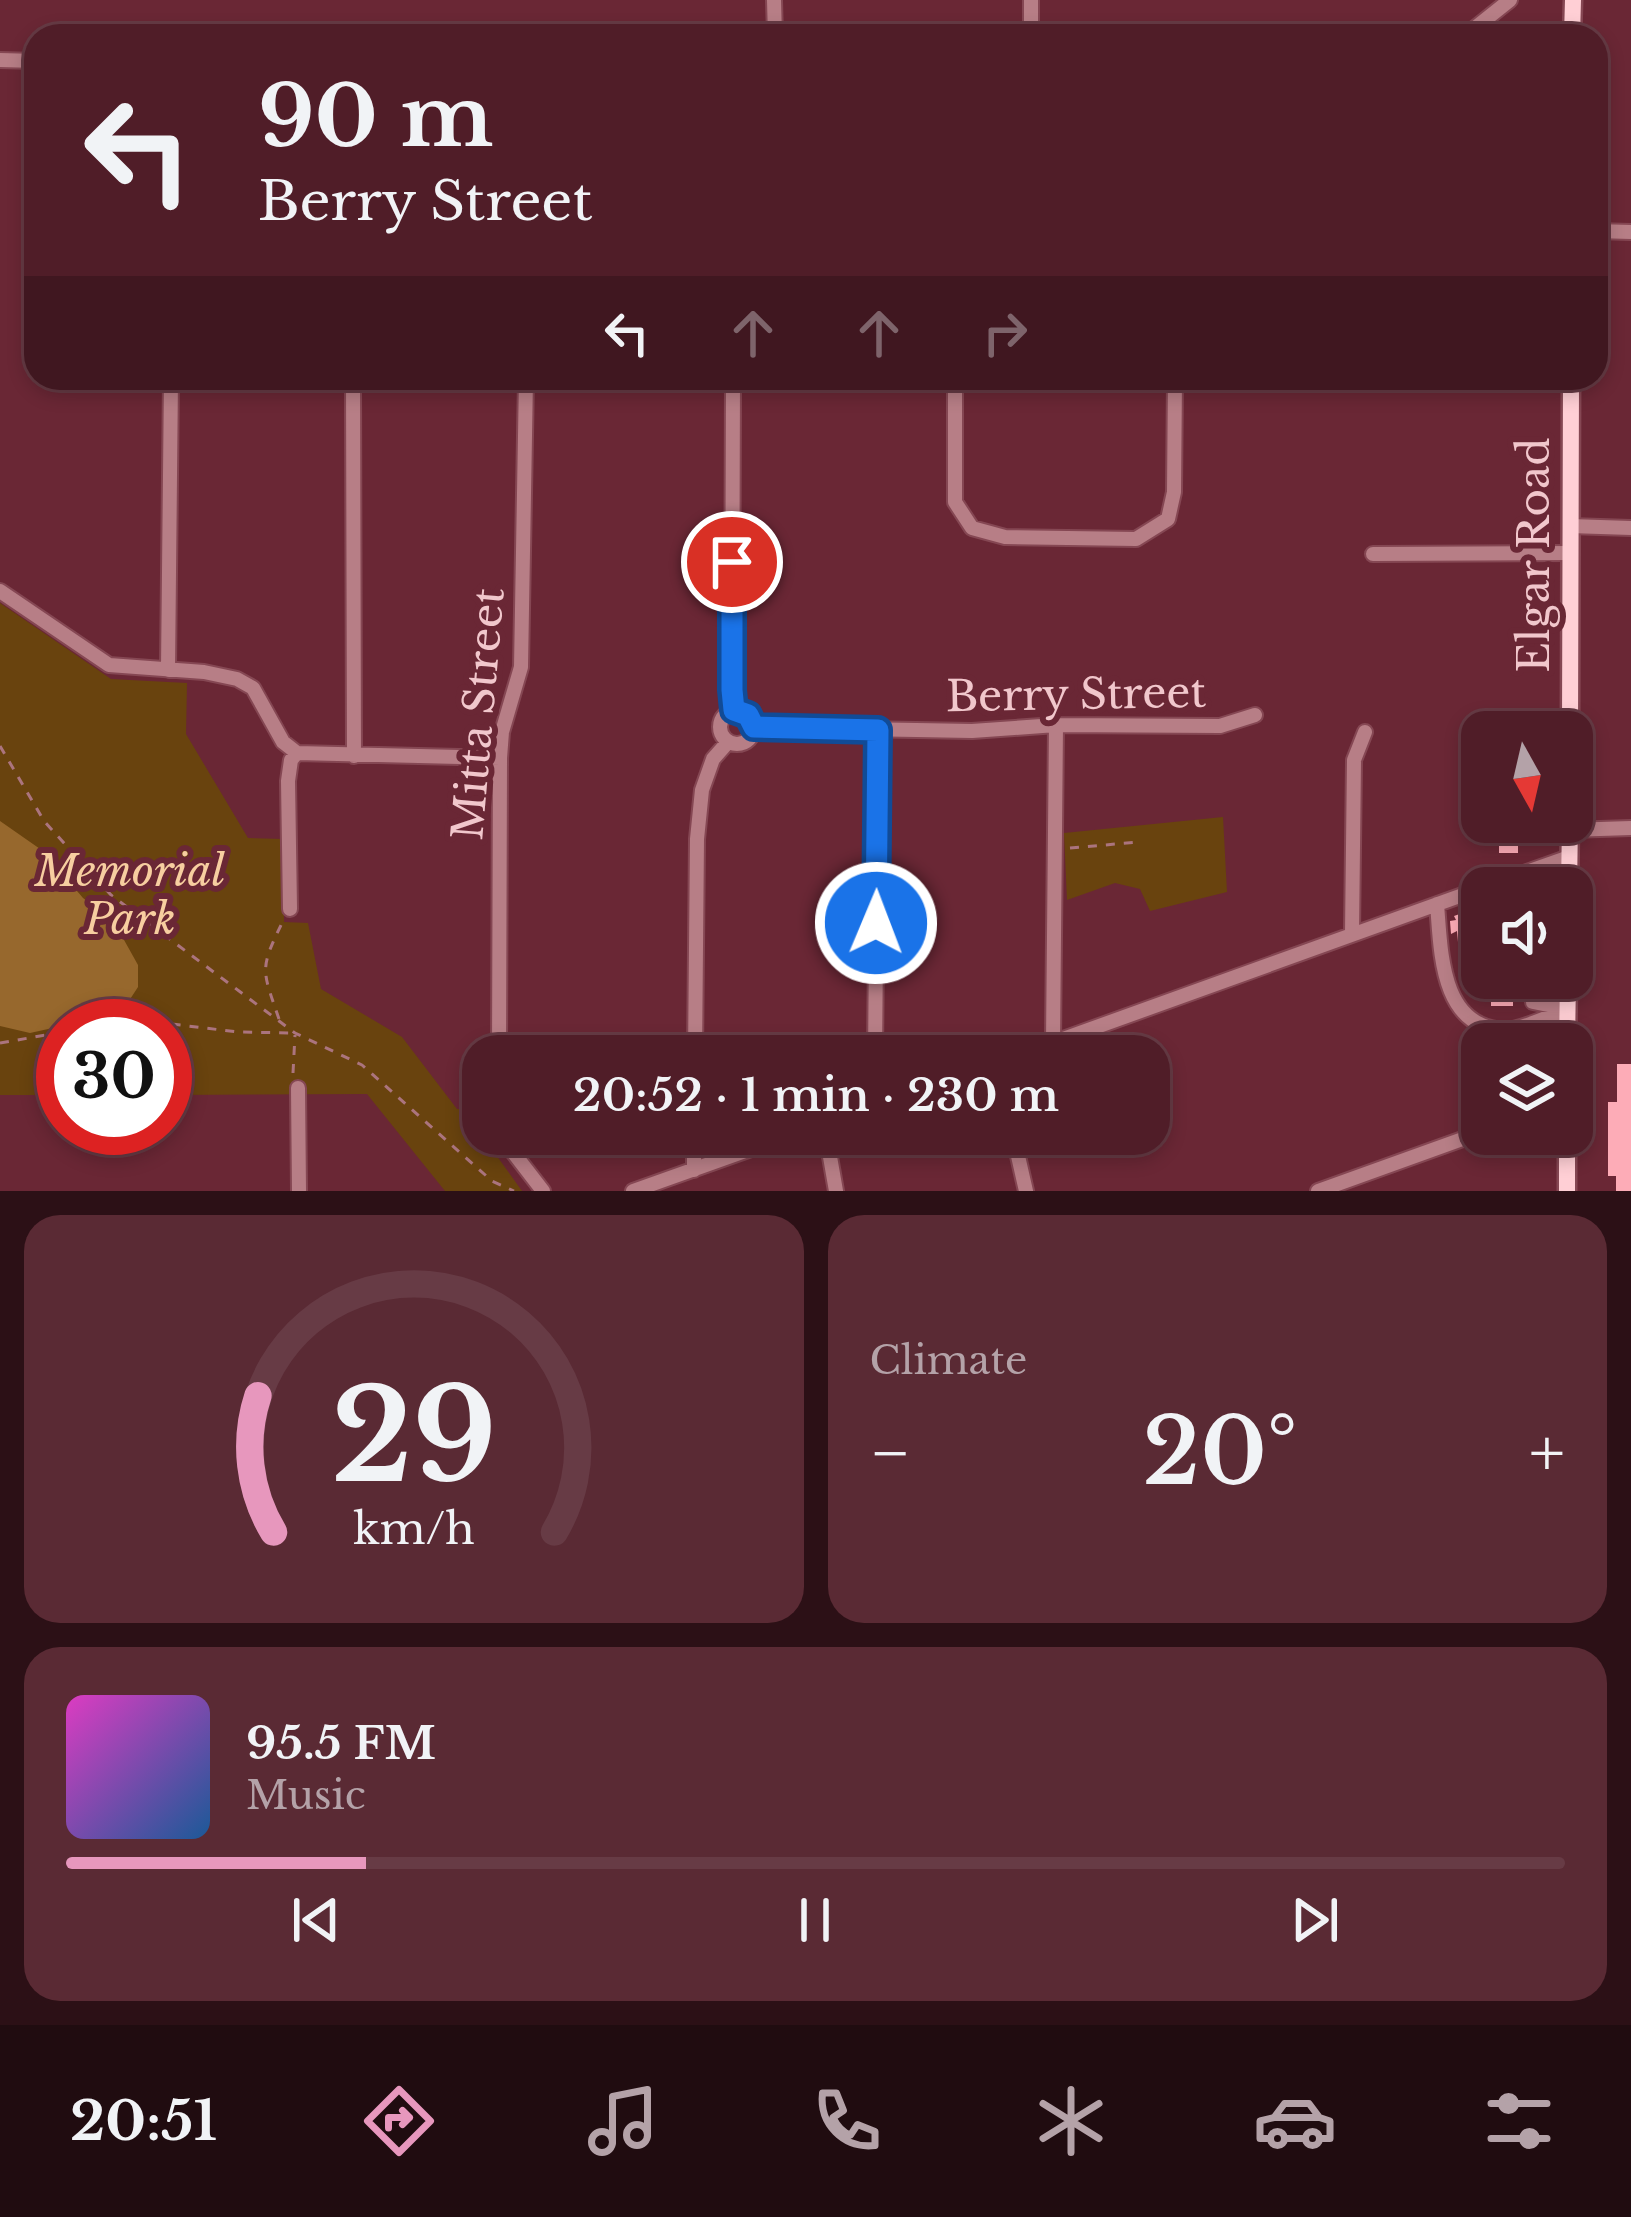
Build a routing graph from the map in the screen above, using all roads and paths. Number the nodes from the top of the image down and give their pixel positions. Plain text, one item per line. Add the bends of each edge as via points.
1 (1510, 0) edge
2 (1480, 24) edge
3 (171, 390) edge
4 (353, 390) edge
5 (526, 390) edge
6 (733, 390) edge
7 (955, 390) edge
8 (1175, 390) edge
9 (1571, 390) edge
10 (1570, 526) junction
11 (1631, 527) edge
12 (1570, 553) junction
13 (1373, 554) dead end
14 (0, 591) edge
15 (169, 670) junction
16 (734, 710) junction
17 (1570, 711) edge
18 (1255, 715) dead end
19 (1056, 725) junction
20 (754, 727) junction
21 (878, 730) junction
22 (1365, 732) dead end
23 (728, 742) junction
24 (0, 746) edge
25 (298, 753) junction
26 (354, 756) junction
27 (500, 758) junction
28 (1593, 827) edge
29 (1631, 829) edge
30 (1139, 842) dead end
31 (1569, 843) edge
32 (1069, 848) dead end
33 (1569, 857) junction
34 (1551, 867) edge
35 (1569, 867) edge
36 (1461, 895) edge
37 (1437, 904) junction
38 (290, 909) joint
39 (1352, 934) junction
40 (1534, 999) edge
41 (1568, 999) edge
42 (1568, 1009) junction
43 (280, 1022) junction
44 (1568, 1023) edge
45 (192, 1026) edge
46 (295, 1033) junction
47 (499, 1035) edge
48 (695, 1035) edge
49 (875, 1035) edge
50 (1053, 1035) edge
51 (1075, 1035) edge
52 (36, 1037) edge
53 (0, 1043) edge
54 (298, 1088) joint
55 (1461, 1140) edge
56 (516, 1155) edge
57 (694, 1155) edge
58 (735, 1155) edge
59 (830, 1155) edge
60 (1018, 1155) edge
61 (1567, 1155) edge
62 (694, 1170) junction
63 (299, 1191) edge
64 (514, 1191) edge
65 (543, 1191) edge
66 (633, 1191) edge
67 (836, 1191) edge
68 (1026, 1191) edge
69 (1318, 1191) edge
70 (1567, 1191) edge

1 - 2 street
3 - 15 street
4 - 26 street
5 - 27 street, Mitta Street via 521,667
6 - 16 street
7 - 8 street via 955,502 972,528 1005,537 1136,539 1168,519
9 - 10 main road, Elgar Road
10 - 11 street
10 - 12 main road, Elgar Road
12 - 13 street
12 - 17 main road, Elgar Road
14 - 15 street via 110,665
15 - 25 street via 253,688 283,742
16 - 20 street
16 - 23 street via 719,727
18 - 19 street, Berry Street via 1220,726
19 - 21 street, Berry Street
19 - 50 street
20 - 21 street, Berry Street
20 - 23 street via 743,743
21 - 49 street
22 - 39 street via 1354,760
23 - 48 street via 713,760 700,806
24 - 43 path via 44,821 111,895
25 - 26 street
25 - 38 street via 288,781
26 - 27 street
27 - 47 street, Mitta Street
28 - 29 street
30 - 32 path
31 - 33 main road
33 - 34 street
33 - 35 main road
36 - 37 street
37 - 39 street
37 - 42 street via 1443,969 1456,1003 1476,1022 1508,1030
38 - 43 path via 263,971
39 - 51 street
40 - 42 street
41 - 42 main road
42 - 44 main road
43 - 46 path
45 - 46 path
46 - 54 path
46 - 64 path via 362,1065
52 - 53 path
54 - 63 street
55 - 69 street
56 - 65 street
57 - 62 street
58 - 62 street
59 - 67 street
60 - 68 street
61 - 70 main road
62 - 66 street

